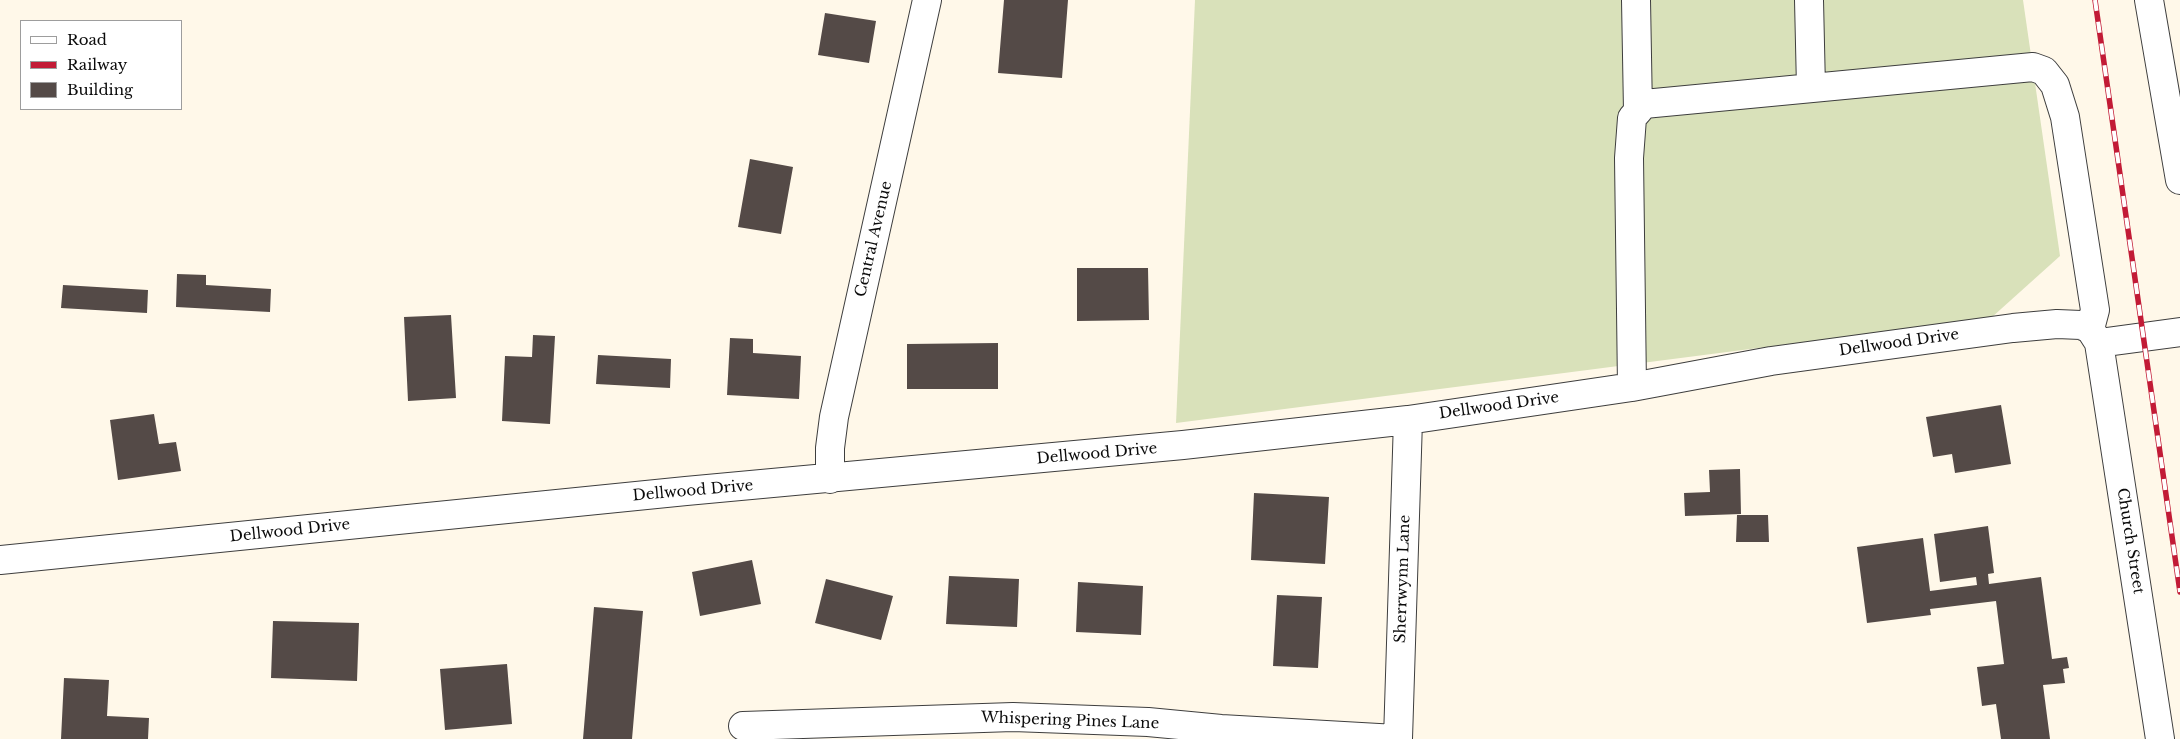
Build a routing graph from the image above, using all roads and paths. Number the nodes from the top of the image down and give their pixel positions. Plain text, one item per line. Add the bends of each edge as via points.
1 (927, 0) edge
2 (1636, 0) edge
3 (1809, 0) edge
4 (2150, 0) edge
5 (1811, 88) junction
6 (1638, 111) junction
7 (2180, 180) edge
8 (2180, 332) edge
9 (2095, 336) junction
10 (1632, 387) junction
11 (1408, 420) junction
12 (830, 479) junction
13 (0, 560) edge
14 (743, 726) dead end
15 (1397, 739) edge
16 (2160, 739) edge

1 - 12 street, Central Avenue via 834,417
2 - 6 street
3 - 5 street
4 - 7 street
5 - 6 street, Church Street via 1644,104
5 - 9 street, Church Street via 2033,67 2044,71 2055,86 2065,117 2095,310
6 - 10 street via 1632,118 1629,158
8 - 9 street, Dellwood Drive
9 - 10 street, Dellwood Drive via 2081,324 2013,328 1771,361
9 - 16 street, Church Street
10 - 11 street, Dellwood Drive
11 - 12 street, Dellwood Drive via 1183,446
11 - 15 street, Sherrwynn Lane
12 - 13 street, Dellwood Drive
14 - 15 street, Whispering Pines Lane via 1013,717 1148,722

